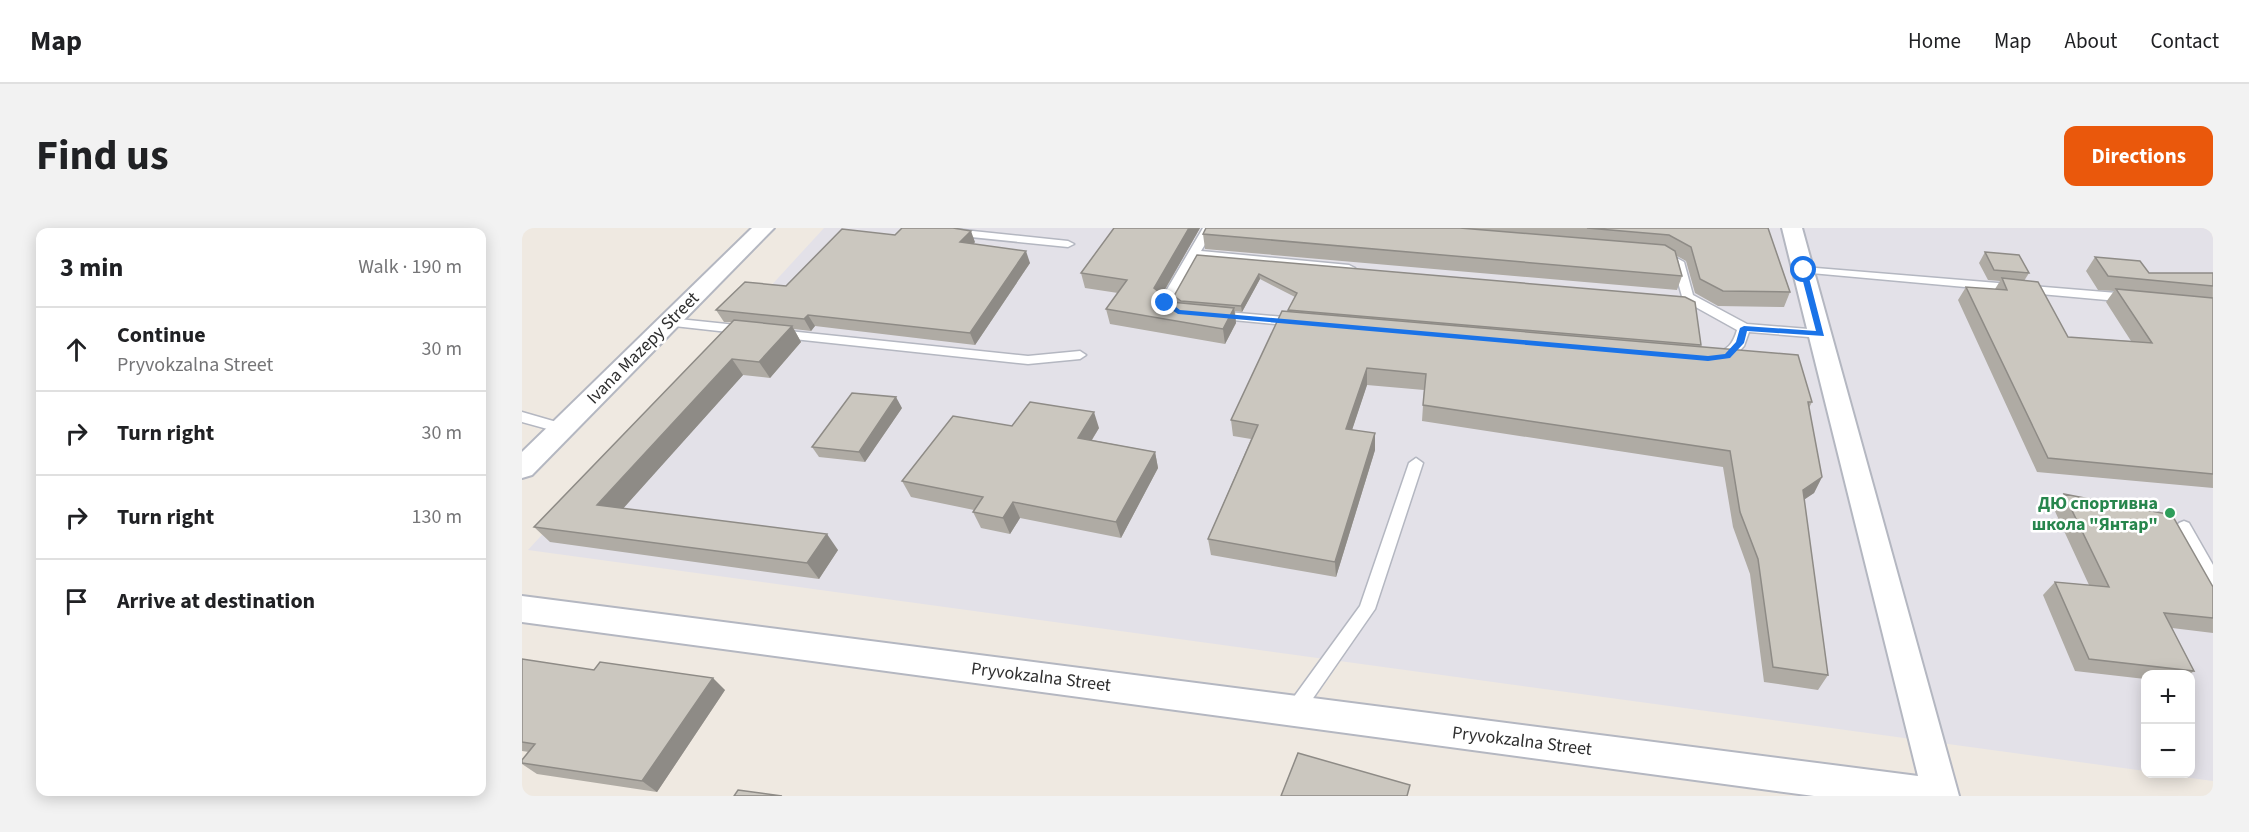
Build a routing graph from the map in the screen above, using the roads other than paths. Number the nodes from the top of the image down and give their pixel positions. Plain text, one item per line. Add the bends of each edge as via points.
1 (764, 228) edge
2 (912, 228) edge
3 (1209, 228) edge
4 (1792, 228) edge
5 (1068, 244) dead end
6 (1193, 254) junction
7 (1665, 255) edge
8 (1358, 269) edge
9 (1804, 270) junction
10 (2143, 300) edge
11 (669, 322) junction
12 (1307, 323) edge
13 (1744, 328) junction
14 (1821, 334) junction
15 (1080, 355) dead end
16 (1708, 358) edge
17 (522, 417) edge
18 (562, 428) junction
19 (1416, 463) dead end
20 (522, 468) edge
21 (2184, 527) dead end
22 (2213, 579) edge
23 (522, 609) edge
24 (1294, 711) junction
25 (1942, 796) edge

1 - 11 street, Ivana Mazepy Street
2 - 5 lane
3 - 6 lane
4 - 9 street, Pryvokzalna Street
6 - 8 lane
6 - 12 lane via 1165,303 1178,312
7 - 13 lane via 1678,262 1681,297
9 - 10 lane
9 - 14 street, Pryvokzalna Street
11 - 15 lane via 1028,360
11 - 18 street, Ivana Mazepy Street
13 - 14 lane
13 - 16 lane via 1740,343 1727,356
14 - 25 street, Pryvokzalna Street
17 - 18 lane
18 - 20 street, Ivana Mazepy Street
19 - 24 lane via 1367,609
21 - 22 lane
23 - 24 street, Pryvokzalna Street
24 - 25 street, Pryvokzalna Street

